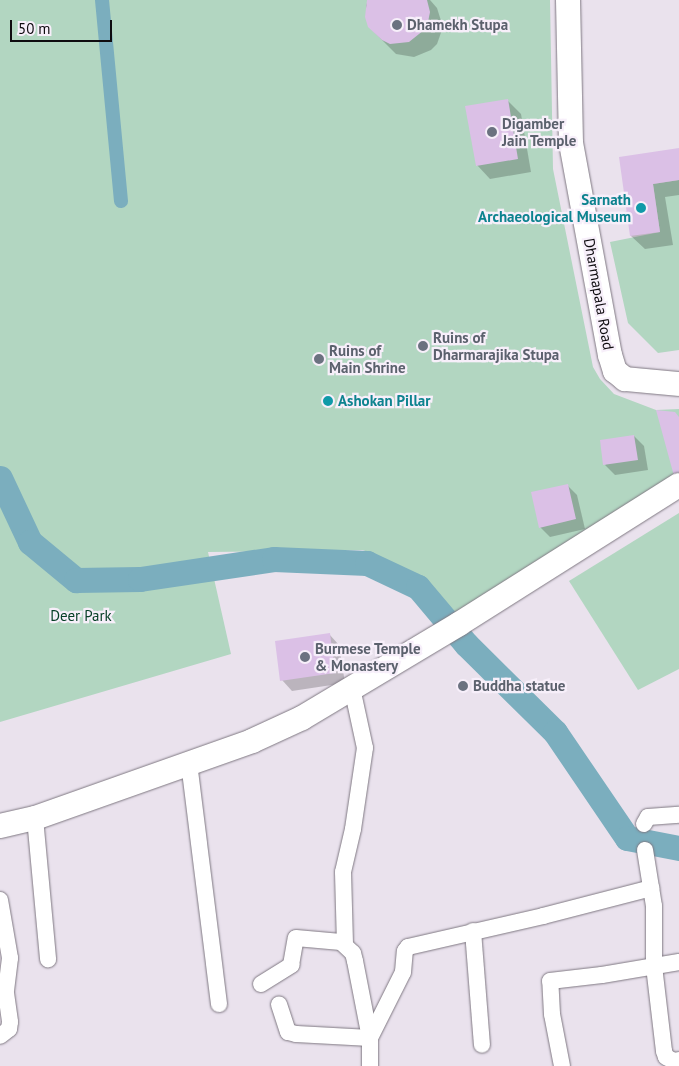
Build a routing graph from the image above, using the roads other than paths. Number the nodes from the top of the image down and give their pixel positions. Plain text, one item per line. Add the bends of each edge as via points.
1 (568, 0) edge
2 (679, 384) edge
3 (679, 485) edge
4 (352, 688) junction
5 (189, 764) junction
6 (679, 815) edge
7 (35, 818) junction
8 (644, 824) dead end
9 (0, 826) edge
10 (646, 850) dead end
11 (650, 888) junction
12 (0, 900) edge
13 (473, 931) junction
14 (345, 944) junction
15 (48, 960) dead end
16 (679, 962) edge
17 (654, 966) junction
18 (261, 984) dead end
19 (219, 1004) dead end
20 (279, 1004) dead end
21 (0, 1036) edge
22 (370, 1038) junction
23 (482, 1045) dead end
24 (679, 1060) edge
25 (370, 1066) edge
26 (562, 1066) edge

1 - 2 street, Dharmapala Road via 571,143 610,355 615,371 625,379
3 - 4 street
4 - 5 street via 302,718
4 - 14 street via 365,748 343,872
5 - 7 street
5 - 19 street
6 - 8 street via 648,817
7 - 9 street
7 - 15 street
10 - 11 street
11 - 13 street
11 - 17 street via 654,906
12 - 21 street via 10,958 6,993 10,1022 9,1029
13 - 22 street via 408,947 404,951 403,972
13 - 23 street
14 - 18 street via 296,938 291,965
14 - 22 street via 355,961
16 - 17 street
17 - 24 street via 664,1051 666,1058
17 - 26 street via 550,981 552,1014
20 - 22 street via 288,1032
22 - 25 street

